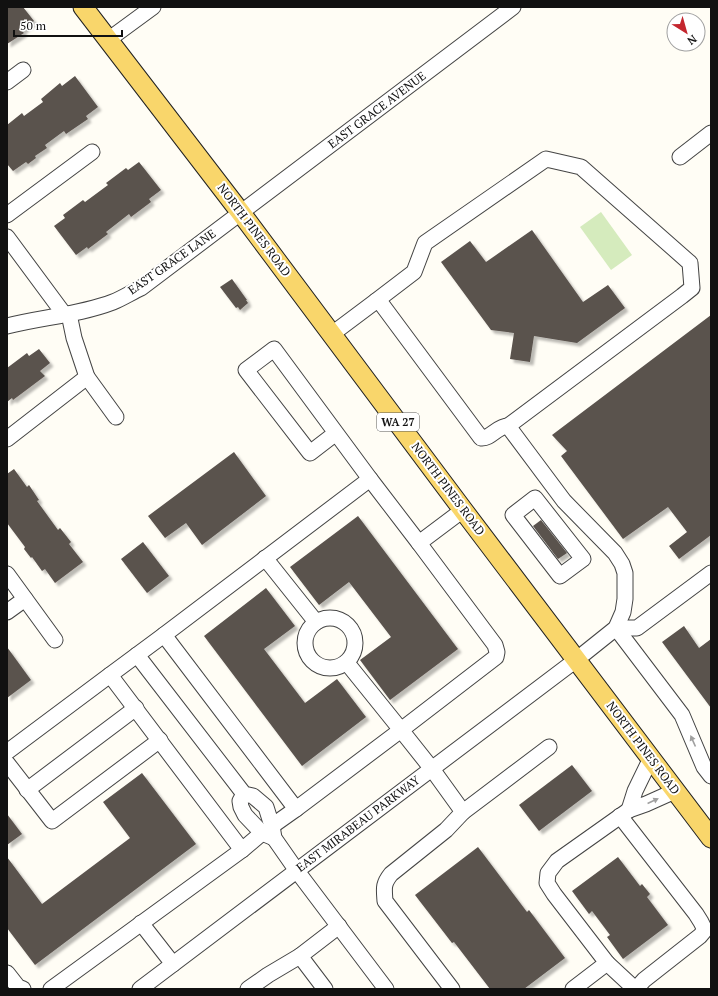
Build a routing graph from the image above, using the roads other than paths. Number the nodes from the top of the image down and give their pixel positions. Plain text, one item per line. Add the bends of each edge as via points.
1 (83, 7) edge
2 (152, 7) edge
3 (513, 7) edge
4 (108, 40) junction
5 (23, 70) dead end
6 (7, 82) edge
7 (711, 133) edge
8 (92, 152) dead end
9 (680, 157) dead end
10 (241, 212) junction
11 (7, 216) edge
12 (7, 237) edge
13 (376, 301) junction
14 (66, 314) junction
15 (7, 326) edge
16 (332, 334) junction
17 (87, 377) junction
18 (116, 417) dead end
19 (508, 426) junction
20 (336, 433) junction
21 (7, 439) edge
22 (370, 479) junction
23 (535, 498) joint
24 (463, 510) junction
25 (419, 543) junction
26 (265, 558) junction
27 (711, 573) edge
28 (7, 574) edge
29 (25, 599) junction
30 (7, 612) edge
31 (316, 622) junction
32 (616, 628) junction
33 (164, 635) junction
34 (55, 640) dead end
35 (137, 655) junction
36 (576, 660) junction
37 (347, 663) junction
38 (110, 675) junction
39 (136, 708) junction
40 (401, 730) junction
41 (160, 740) junction
42 (550, 747) dead end
43 (7, 752) edge
44 (651, 758) junction
45 (7, 764) edge
46 (432, 769) junction
47 (711, 776) edge
48 (28, 790) junction
49 (675, 791) junction
50 (244, 794) junction
51 (296, 809) junction
52 (463, 812) junction
53 (624, 813) junction
54 (270, 832) junction
55 (711, 838) edge
56 (242, 850) junction
57 (297, 871) junction
58 (141, 923) junction
59 (339, 926) junction
60 (300, 956) junction
61 (607, 963) junction
62 (173, 964) junction
63 (7, 973) edge
64 (23, 989) edge
65 (51, 989) edge
66 (140, 989) edge
67 (248, 989) edge
68 (326, 989) edge
69 (386, 989) edge
70 (452, 989) edge
71 (573, 989) edge
72 (635, 989) edge

1 - 4 main road, NORTH PINES ROAD / WA 27
2 - 4 street
3 - 10 street, EAST GRACE AVENUE
4 - 10 main road, NORTH PINES ROAD / WA 27
5 - 6 street
7 - 9 street
8 - 11 street
10 - 14 street, EAST GRACE LANE via 141,288 113,302
10 - 16 main road, NORTH PINES ROAD / WA 27
12 - 14 street
13 - 16 street
13 - 19 street via 380,302 481,438 502,426
13 - 19 street via 414,272 425,243 546,158 581,167 690,263 692,288
14 - 15 street, EAST GRACE LANE
14 - 17 street
16 - 24 main road, NORTH PINES ROAD / WA 27
17 - 18 street
17 - 21 street
19 - 32 street via 564,502 622,564 625,573 625,600
20 - 20 street via 274,349 246,370 310,453
20 - 22 street
22 - 25 street
22 - 26 street
23 - 23 street via 513,515 560,576 583,559
24 - 25 street
24 - 36 main road, NORTH PINES ROAD / WA 27
25 - 40 street via 495,645 497,652 494,660
26 - 31 street
26 - 33 street
27 - 32 street via 637,628
28 - 29 street
29 - 30 street
29 - 34 street
31 - 37 street via 324,618 337,619 348,625 356,640 352,656
31 - 37 street via 310,628 304,643 310,658 323,668 331,669
32 - 36 street, EAST MIRABEAU PARKWAY
47 -> 32 street via 704,767 682,715
33 - 35 street
33 - 51 street
35 - 38 street
35 - 50 street
36 - 44 main road, NORTH PINES ROAD / WA 27
36 - 46 street, EAST MIRABEAU PARKWAY
37 - 40 street
38 - 39 street
38 - 43 street
39 - 41 street
39 - 48 street
40 - 46 street
40 - 51 street
41 - 48 street via 52,821
41 - 56 street
42 - 52 street
44 - 49 main road, NORTH PINES ROAD / WA 27
44 - 53 street
45 - 48 street
46 - 52 street
46 - 57 street, EAST MIRABEAU PARKWAY
53 -> 49 street
49 - 55 main road, NORTH PINES ROAD / WA 27
50 - 54 street via 253,796 266,807
50 - 54 street via 240,801 241,807 250,822
51 - 54 street
52 - 70 street via 446,830 391,874 385,882 384,889 385,900
53 - 61 street via 557,861 548,874 547,883 554,894
53 - 72 street via 705,930
54 - 56 street
54 - 57 street
56 - 58 street
57 - 59 street
57 - 62 street, EAST MIRABEAU PARKWAY
58 - 62 street
58 - 65 street
59 - 60 street
59 - 69 street
60 - 67 street
60 - 68 street
61 - 71 street
61 - 72 street
62 - 66 street, EAST MIRABEAU PARKWAY
63 - 64 street via 18,987

